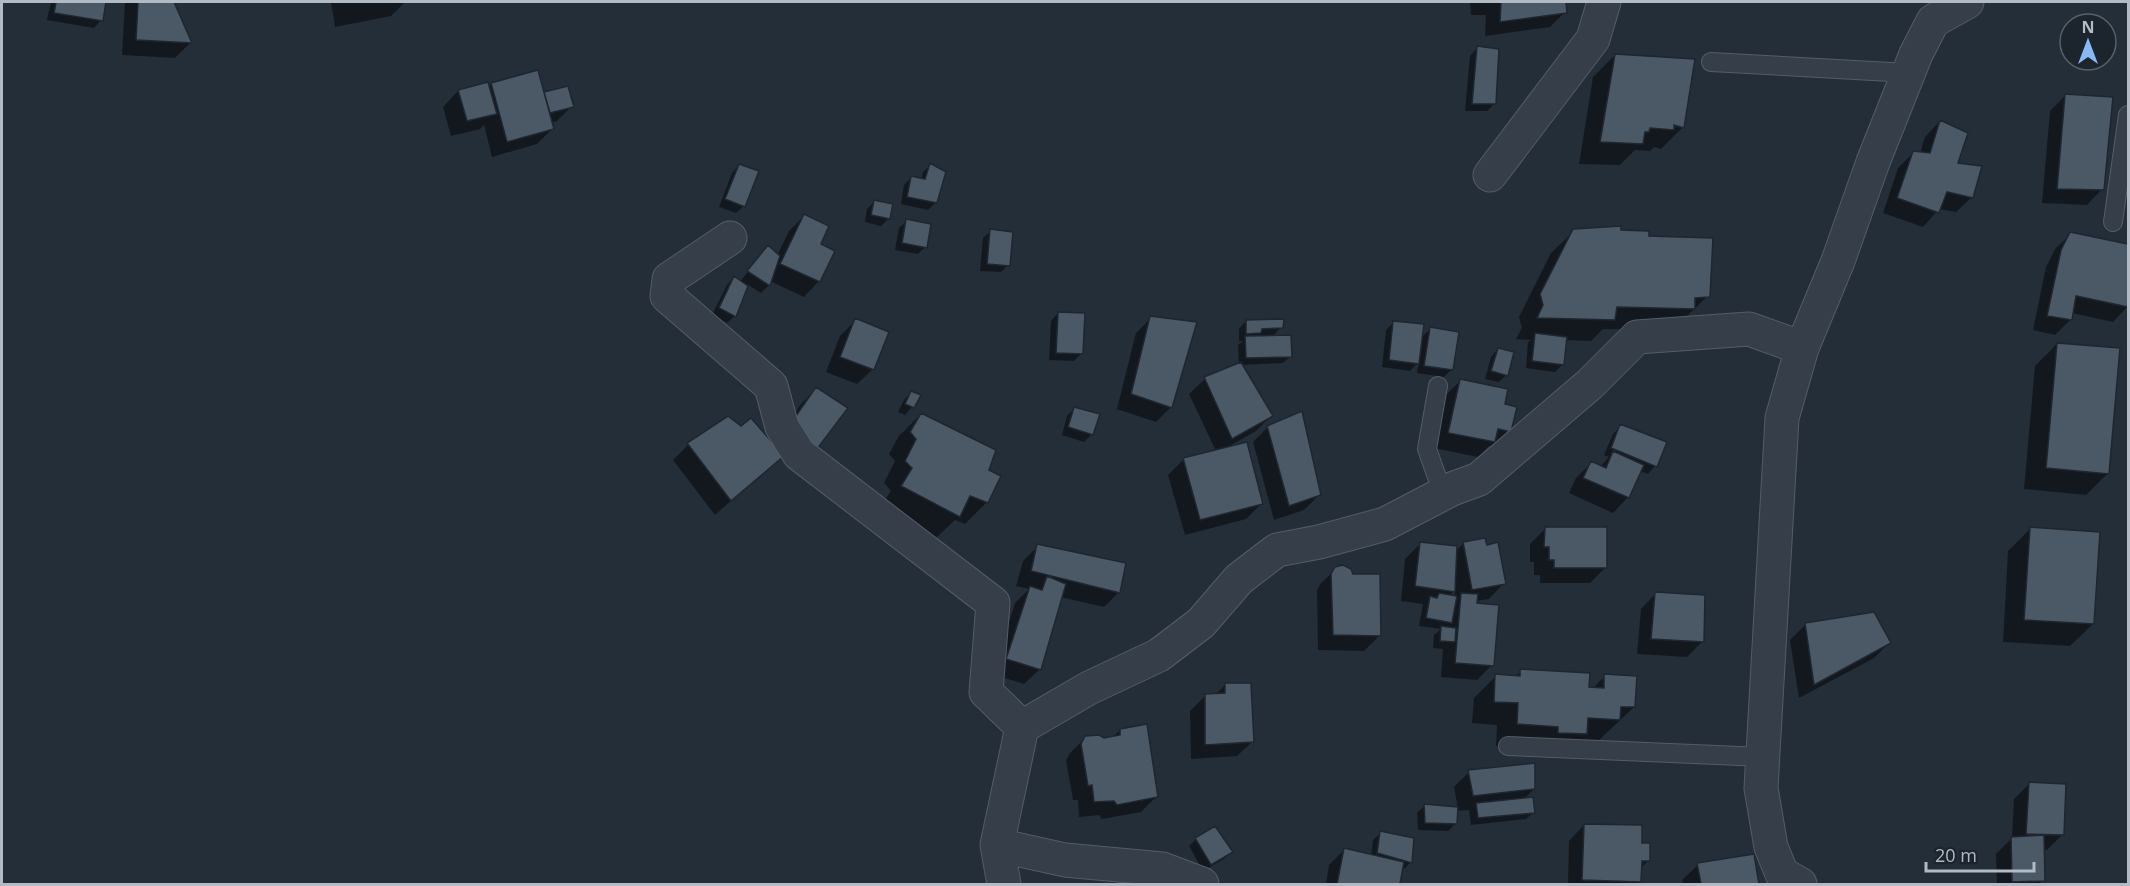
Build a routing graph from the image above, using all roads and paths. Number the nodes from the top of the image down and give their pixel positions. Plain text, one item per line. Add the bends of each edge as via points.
1 (1604, 2) edge
2 (1967, 2) edge
3 (1931, 11) edge
4 (1711, 62) dead end
5 (1909, 73) junction
6 (2128, 116) edge
7 (1490, 175) dead end
8 (2113, 222) dead end
9 (730, 238) dead end
10 (1802, 348) junction
11 (1438, 386) dead end
12 (1443, 494) junction
13 (1022, 727) junction
14 (1508, 746) dead end
15 (1763, 757) junction
16 (997, 845) junction
17 (1787, 881) edge
18 (1004, 885) edge
19 (1202, 885) edge

1 - 7 street via 1593,39
2 - 3 street
3 - 5 street
4 - 5 lane
5 - 10 street
6 - 8 lane
9 - 13 street via 669,279 668,296 771,386 782,427 799,454 993,603 986,692
10 - 12 street via 1749,329 1637,337 1590,384 1479,479
10 - 15 street via 1782,418
11 - 12 lane via 1427,449
12 - 13 street via 1385,524 1277,550 1239,579 1201,623 1160,655 1089,688
13 - 16 street
14 - 15 lane
15 - 17 street via 1761,788 1771,847
16 - 18 street
16 - 19 street via 1065,860 1162,869

